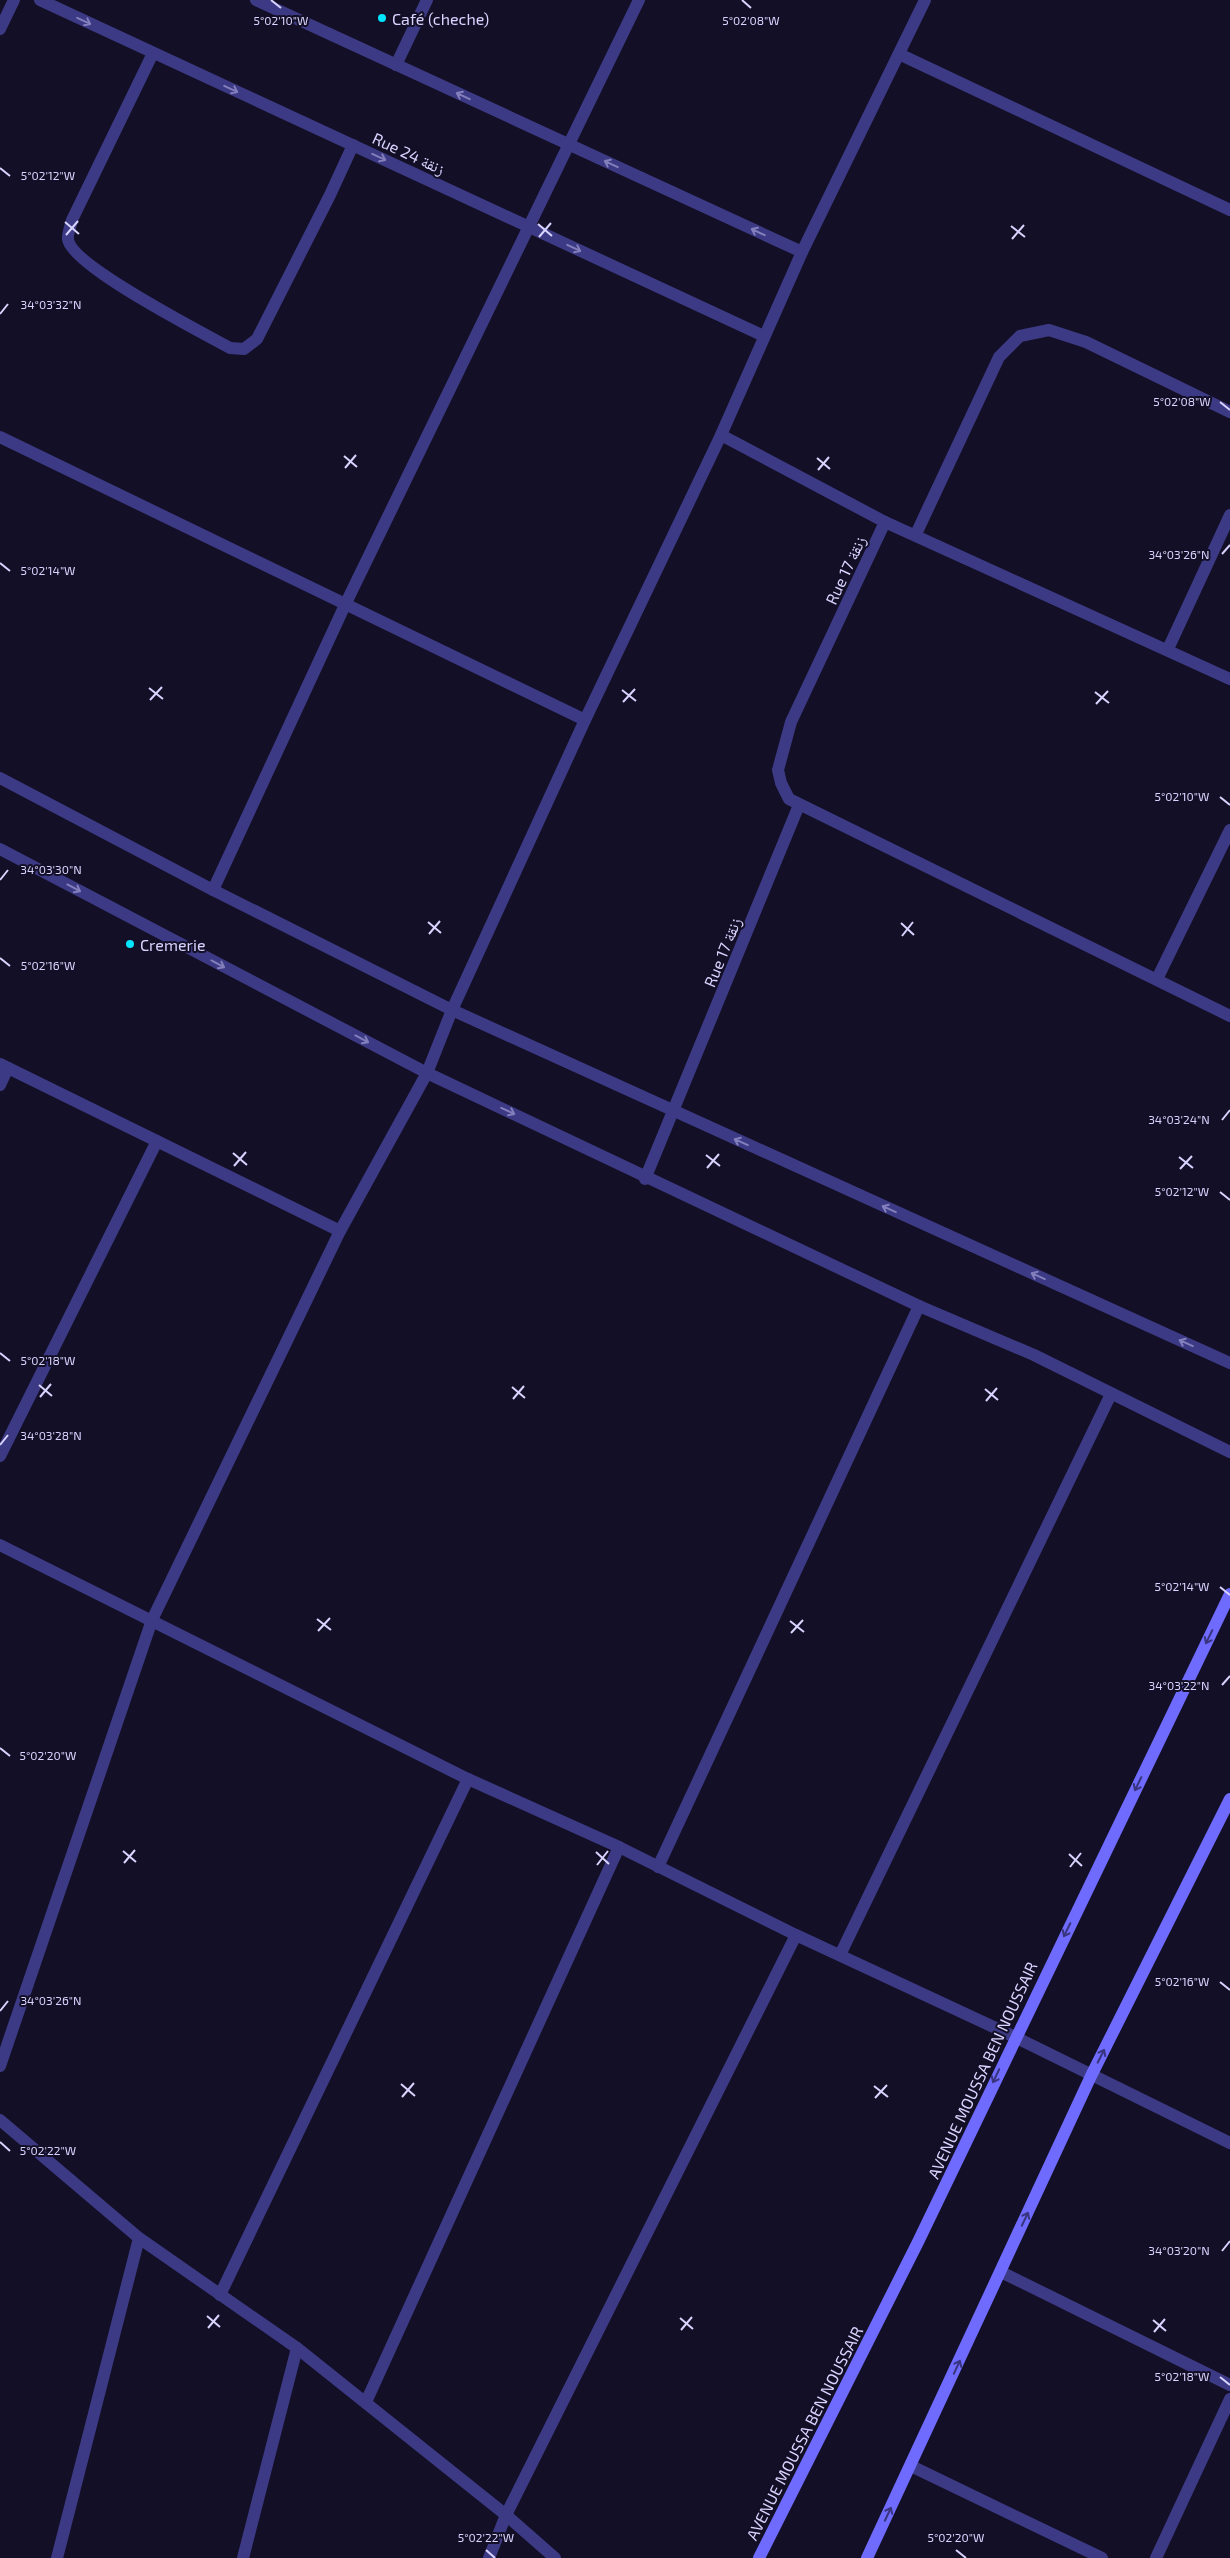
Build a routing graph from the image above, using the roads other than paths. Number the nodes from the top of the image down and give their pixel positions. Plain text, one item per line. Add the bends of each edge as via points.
1 (14, 0) edge
2 (40, 0) edge
3 (256, 0) edge
4 (427, 0) edge
5 (639, 0) edge
6 (925, 0) edge
7 (0, 29) edge
8 (153, 53) junction
9 (899, 54) junction
10 (396, 65) junction
11 (568, 144) junction
12 (352, 145) junction
13 (1230, 210) edge
14 (528, 227) junction
15 (802, 252) junction
16 (764, 336) junction
17 (1230, 412) edge
18 (720, 436) junction
19 (0, 437) edge
20 (1230, 515) edge
21 (886, 522) junction
22 (916, 534) junction
23 (345, 605) junction
24 (1168, 650) junction
25 (1230, 679) edge
26 (585, 720) junction
27 (0, 778) edge
28 (794, 802) junction
29 (1230, 830) edge
30 (0, 849) edge
31 (213, 890) junction
32 (1157, 979) junction
33 (452, 1010) junction
34 (1230, 1016) edge
35 (4, 1066) edge
36 (427, 1074) junction
37 (0, 1085) edge
38 (675, 1112) junction
39 (157, 1141) junction
40 (645, 1179) junction
41 (340, 1231) junction
42 (919, 1306) junction
43 (1230, 1363) edge
44 (1111, 1394) junction
45 (1230, 1452) edge
46 (0, 1456) edge
47 (0, 1545) edge
48 (1230, 1594) edge
49 (152, 1620) junction
50 (468, 1779) junction
51 (1230, 1799) edge
52 (619, 1847) junction
53 (658, 1867) junction
54 (796, 1935) junction
55 (840, 1955) junction
56 (1015, 2037) junction
57 (0, 2066) edge
58 (1091, 2076) junction
59 (0, 2120) edge
60 (1230, 2143) edge
61 (139, 2238) junction
62 (1001, 2272) junction
63 (220, 2295) junction
64 (297, 2348) junction
65 (1230, 2385) edge
66 (1230, 2399) edge
67 (366, 2402) junction
68 (911, 2466) junction
69 (506, 2516) junction
70 (57, 2558) edge
71 (244, 2558) edge
72 (489, 2558) edge
73 (555, 2558) edge
74 (759, 2558) edge
75 (867, 2558) edge
76 (1102, 2558) edge
77 (1156, 2558) edge

1 - 7 street
2 -> 8 street, Rue 24 زنقة
3 - 10 street
4 - 10 street
5 - 11 street
6 - 9 street
8 -> 12 street, Rue 24 زنقة
8 - 12 street via 72,220 68,240 73,251 112,282 230,348 244,349 257,339
9 - 13 street
9 - 15 street
11 -> 10 street
11 - 14 street
15 -> 11 street
12 -> 14 street, Rue 24 زنقة
14 -> 16 street, Rue 24 زنقة
14 - 23 street
15 - 16 street
16 - 18 street
17 - 22 street via 1086,342 1049,330 1020,336 999,357
18 - 21 street
18 - 26 street
19 - 23 street
20 - 24 street
21 - 22 street
21 - 28 street, Rue 17 زنقة via 791,722 778,770 781,783
22 - 24 street
23 - 26 street
23 - 31 street
24 - 25 street
26 - 33 street
27 - 31 street
28 - 32 street
28 - 38 street, Rue 17 زنقة
29 - 32 street
30 -> 36 street
31 - 33 street
32 - 34 street
33 - 36 street
33 - 38 street
35 - 37 street
35 - 39 street
36 -> 40 street
36 - 41 street
38 - 40 street, Rue 17 زنقة
43 -> 38 street
39 - 41 street
39 - 46 street
40 - 42 street
41 - 49 street
42 - 44 street via 1034,1355
42 - 53 street
44 - 45 street
44 - 55 street
47 - 49 street
48 -> 56 street, AVENUE MOUSSA BEN NOUSSAIR
49 - 50 street
49 - 57 street
50 - 52 street
50 - 63 street
58 -> 51 street
52 - 53 street
52 - 67 street
53 - 54 street
54 - 55 street
54 - 69 street
55 - 56 street
56 - 58 street
56 -> 74 street, AVENUE MOUSSA BEN NOUSSAIR via 918,2242
58 - 60 street
62 -> 58 street
59 - 61 street
61 - 63 street
61 - 70 street
62 - 65 street
68 -> 62 street
63 - 64 street
64 - 67 street
64 - 71 street
66 - 77 street
67 - 69 street
75 -> 68 street
68 - 76 street
69 - 72 street
69 - 73 street

